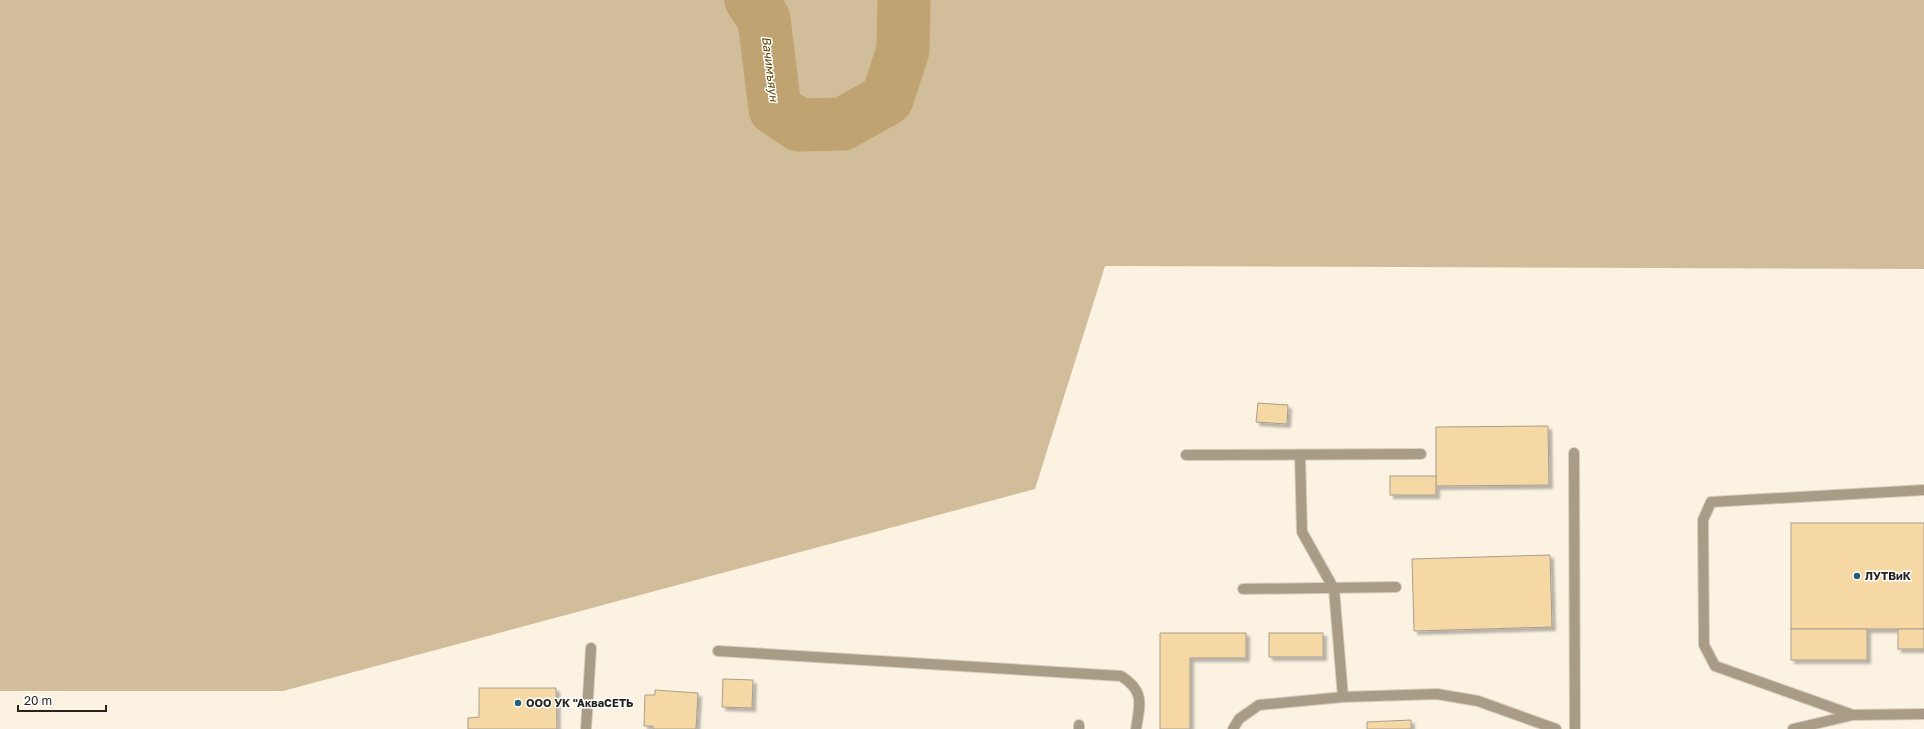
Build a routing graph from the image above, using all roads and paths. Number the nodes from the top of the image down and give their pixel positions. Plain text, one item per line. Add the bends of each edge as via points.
1 (1421, 454) dead end
2 (1574, 454) dead end
3 (1186, 455) dead end
4 (1300, 455) junction
5 (1924, 490) edge
6 (1396, 587) dead end
7 (1243, 589) dead end
8 (1334, 589) junction
9 (591, 648) dead end
10 (718, 651) dead end
11 (1343, 697) junction
12 (1924, 714) edge
13 (1854, 716) junction
14 (586, 729) edge
15 (1136, 729) edge
16 (1233, 729) edge
17 (1556, 729) edge
18 (1575, 729) edge
19 (1792, 729) edge

1 - 4 lane
2 - 18 lane
3 - 4 lane
4 - 8 lane via 1302,532
5 - 13 lane via 1711,502 1703,520 1704,645 1715,666
6 - 8 lane
7 - 8 lane
8 - 11 lane
9 - 14 lane
10 - 15 lane via 1121,676 1133,683 1139,694
11 - 16 lane via 1259,705 1239,719
11 - 17 lane via 1437,694 1478,701
12 - 13 lane
13 - 19 lane

